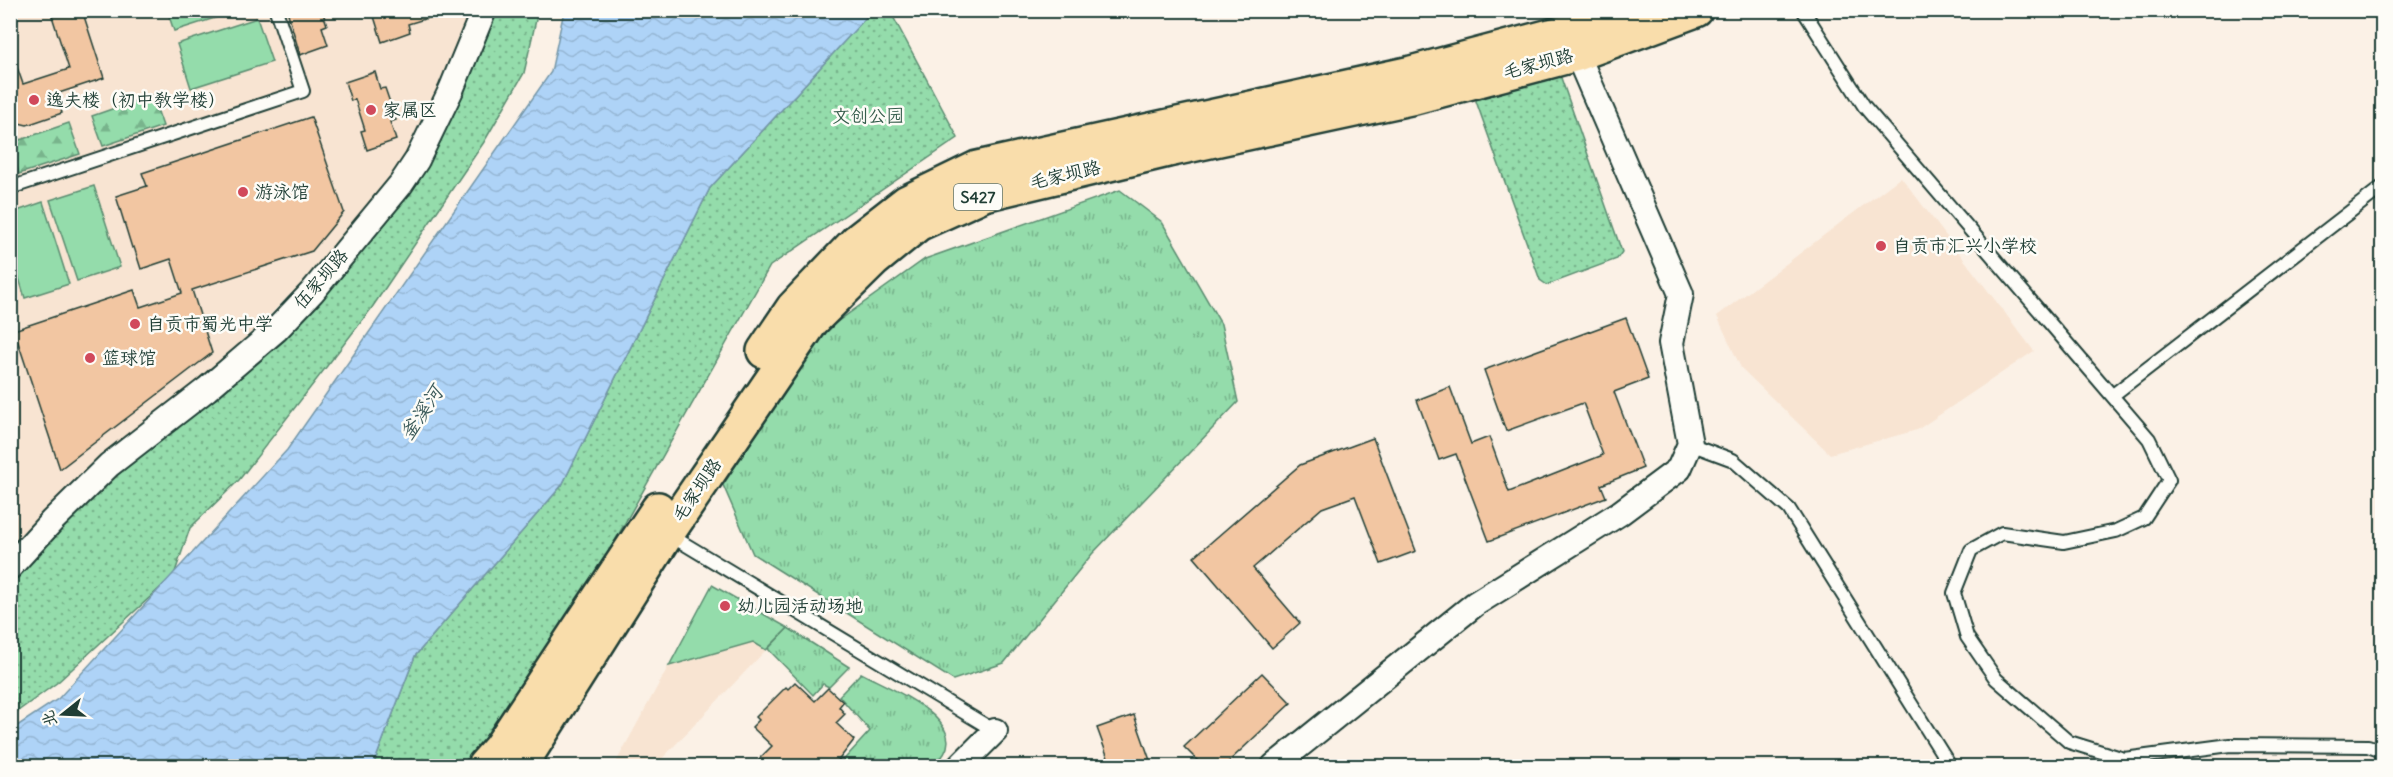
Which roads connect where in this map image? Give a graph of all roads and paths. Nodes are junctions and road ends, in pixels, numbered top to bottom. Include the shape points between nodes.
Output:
1 (276, 10) edge
2 (484, 10) edge
3 (1627, 10) edge
4 (1696, 10) edge
5 (1803, 10) edge
6 (1577, 54) junction
7 (2382, 187) edge
8 (10, 188) edge
9 (2113, 395) junction
10 (1690, 444) junction
11 (667, 534) junction
12 (10, 567) edge
13 (994, 731) joint
14 (2382, 751) edge
15 (484, 766) edge
16 (520, 766) edge
17 (960, 766) edge
18 (1274, 766) edge
19 (1950, 766) edge

1 - 8 lane via 303,91
2 - 12 street, 伍家坝路 via 417,160 312,292 276,330 207,389 109,465
3 - 15 main road, 毛家坝路 / S427 via 1569,31 1411,73 977,168 907,202 857,241 793,308
4 - 6 main road, 毛家坝路 / S427
5 - 9 lane via 1864,106
6 - 10 street via 1681,294 1671,344
6 - 11 main road, 毛家坝路 / S427 via 1415,97 984,194 918,224 874,260 812,321
7 - 9 lane
9 - 14 lane via 2149,439 2169,480 2144,519 2116,531 2064,542 2002,533 1971,550 1954,593 1967,637 1996,679 2069,742 2124,759 2230,745 2368,746
10 - 18 street via 1679,469 1620,513 1475,604
10 - 19 lane via 1733,460 1789,509
11 - 13 lane
11 - 16 main road, 毛家坝路 / S427
13 - 17 street

